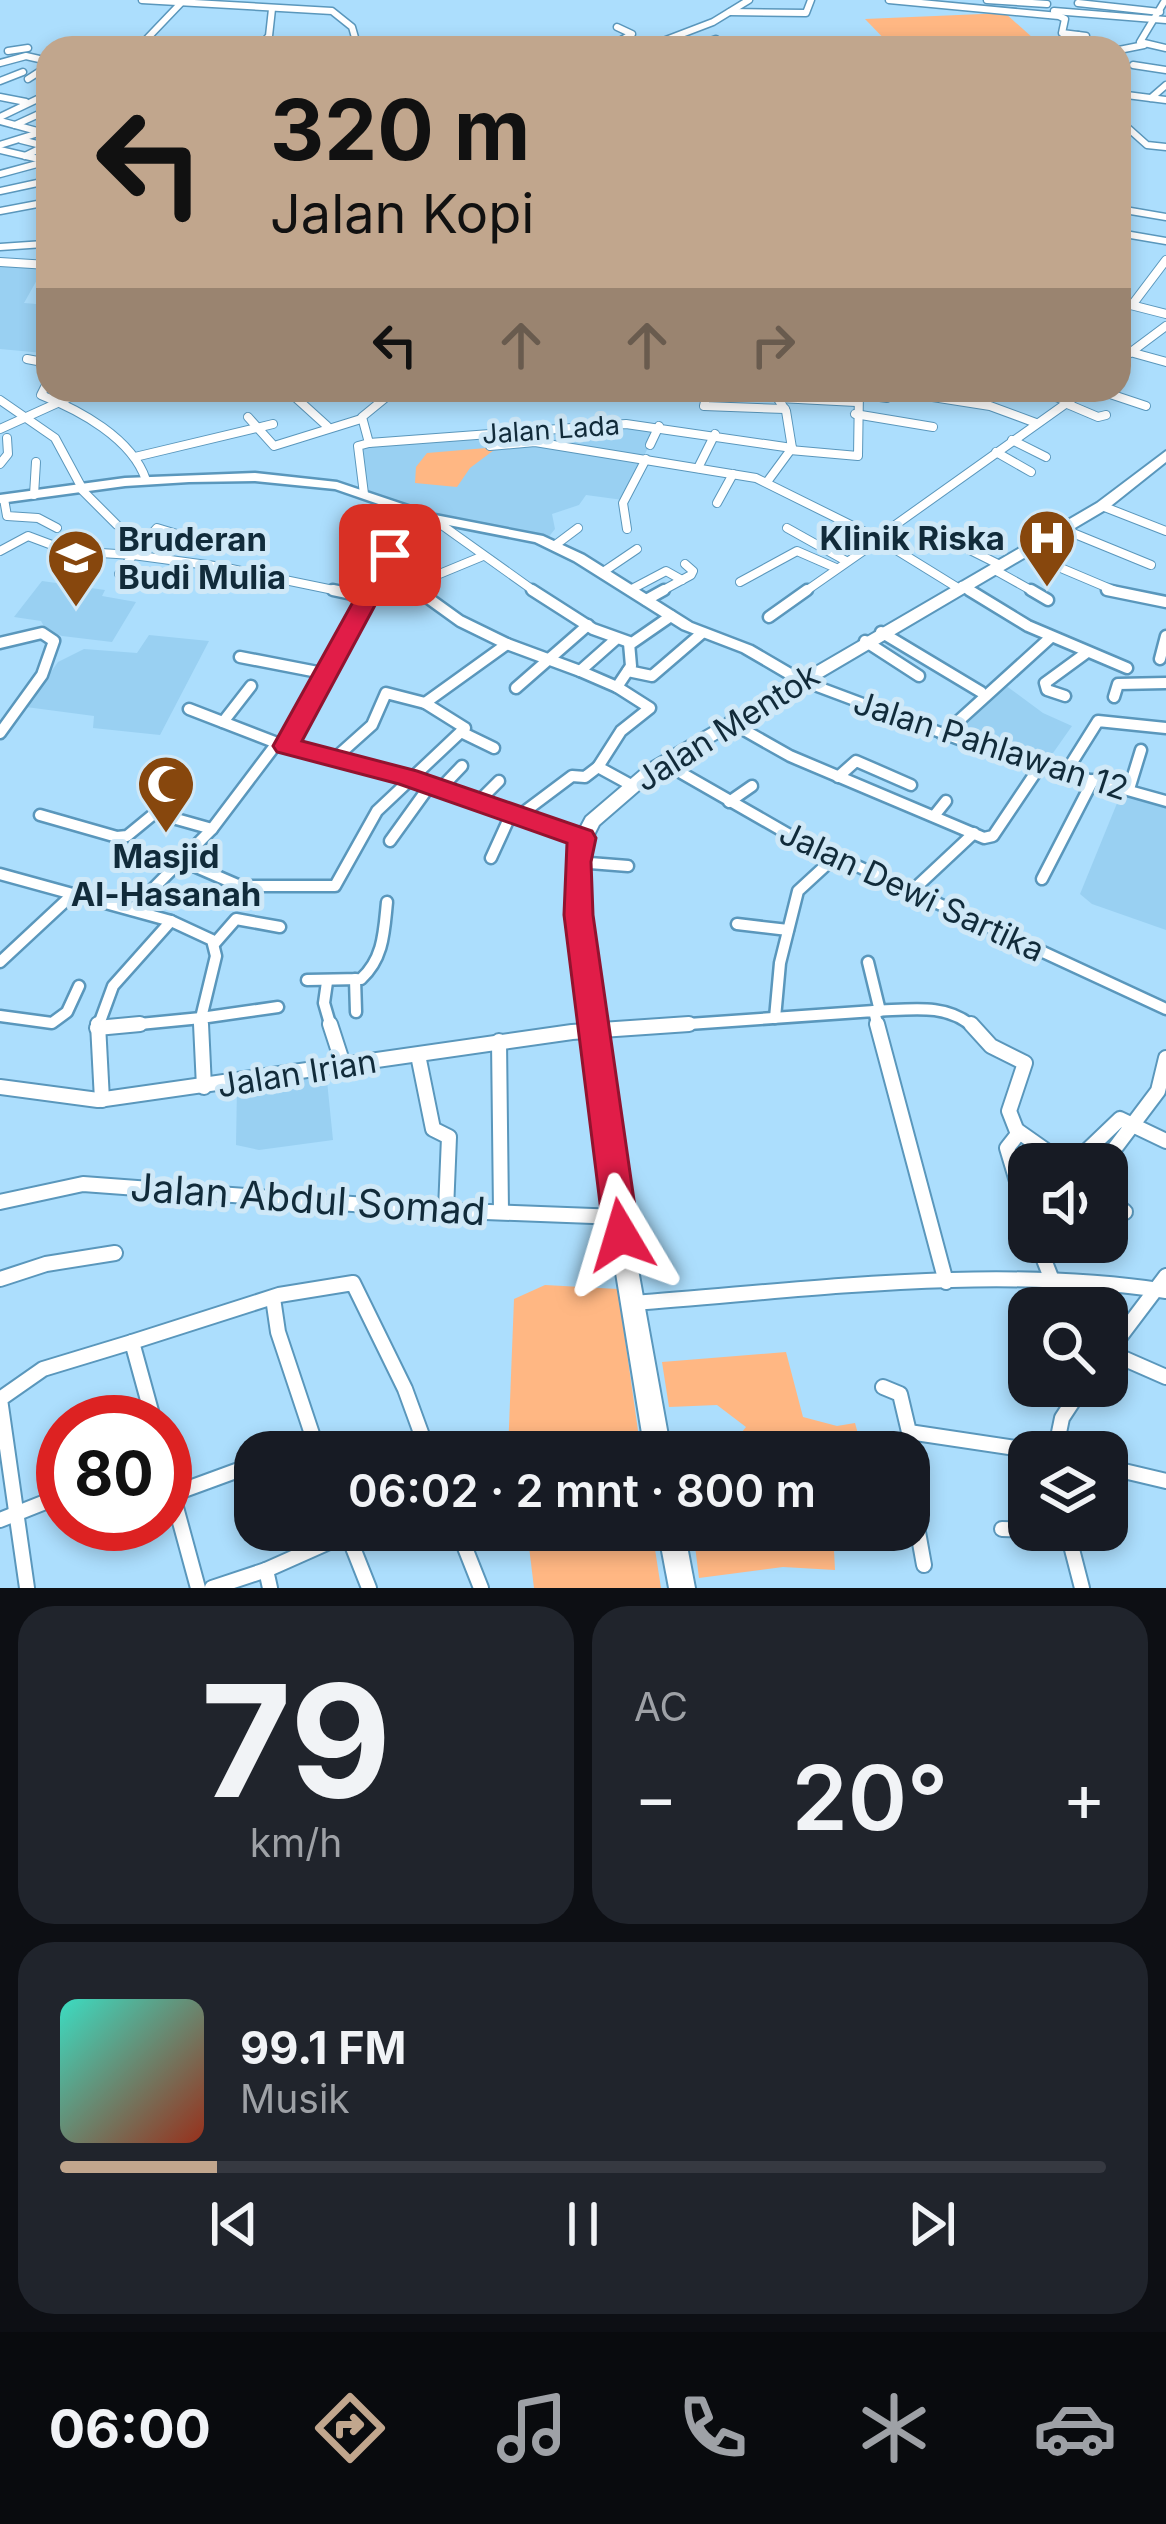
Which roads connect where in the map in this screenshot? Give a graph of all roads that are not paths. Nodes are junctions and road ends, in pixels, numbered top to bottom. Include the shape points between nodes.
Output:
1 (142, 0) edge
2 (748, 0) edge
3 (811, 0) edge
4 (890, 0) edge
5 (987, 0) edge
6 (1148, 0) edge
7 (930, 2) edge
8 (1165, 2) edge
9 (181, 3) edge
10 (952, 3) edge
11 (1078, 3) edge
12 (272, 8) junction
13 (1051, 8) edge
14 (730, 12) junction
15 (1161, 17) edge
16 (617, 27) dead end
17 (149, 36) edge
18 (269, 36) edge
19 (355, 36) edge
20 (628, 36) edge
21 (678, 36) edge
22 (1082, 36) edge
23 (1144, 45) junction
24 (1131, 48) edge
25 (1166, 48) edge
26 (26, 49) junction
27 (8, 51) dead end
28 (36, 55) edge
29 (0, 63) edge
30 (1133, 65) dead end
31 (36, 70) edge
32 (1166, 70) edge
33 (0, 81) edge
34 (1166, 85) edge
35 (1131, 96) edge
36 (0, 97) edge
37 (1150, 98) junction
38 (36, 100) edge
39 (1166, 100) edge
40 (29, 103) junction
41 (36, 115) edge
42 (0, 120) edge
43 (16, 125) junction
44 (36, 130) edge
45 (1131, 130) edge
46 (36, 134) edge
47 (18, 139) junction
48 (36, 144) edge
49 (1166, 147) edge
50 (0, 148) edge
51 (36, 151) edge
52 (25, 156) junction
53 (36, 158) edge
54 (36, 164) edge
55 (28, 167) junction
56 (0, 174) edge
57 (36, 176) edge
58 (36, 188) edge
59 (0, 191) edge
60 (36, 204) edge
61 (1131, 210) edge
62 (0, 211) edge
63 (1166, 217) edge
64 (1131, 235) edge
65 (1166, 242) edge
66 (36, 245) edge
67 (0, 247) edge
68 (1166, 260) edge
69 (0, 262) edge
70 (36, 263) edge
71 (1132, 305) joint
72 (1166, 314) edge
73 (1166, 326) edge
74 (1131, 350) edge
75 (1131, 357) edge
76 (27, 359) dead end
77 (36, 361) edge
78 (1166, 362) edge
79 (0, 400) edge
80 (1131, 401) edge
81 (59, 402) edge
82 (62, 402) edge
83 (300, 402) edge
84 (380, 402) edge
85 (705, 402) edge
86 (781, 402) edge
87 (857, 402) edge
88 (976, 402) edge
89 (1060, 402) edge
90 (1067, 402) edge
91 (1064, 404) junction
92 (704, 406) junction
93 (1146, 406) dead end
94 (785, 409) junction
95 (855, 414) junction
96 (1106, 415) dead end
97 (248, 417) dead end
98 (25, 418) junction
99 (361, 418) junction
100 (1084, 418) dead end
101 (1036, 423) junction
102 (274, 424) dead end
103 (659, 426) junction
104 (327, 427) junction
105 (933, 427) dead end
106 (256, 430) junction
107 (694, 431) junction
108 (4, 434) edge
109 (715, 434) junction
110 (1012, 440) junction
111 (369, 443) junction
112 (650, 445) dead end
113 (490, 446) dead end
114 (791, 449) junction
115 (996, 452) junction
116 (1166, 455) edge
117 (135, 457) junction
118 (1046, 457) dead end
119 (646, 459) junction
120 (36, 462) dead end
121 (0, 464) edge
122 (698, 468) junction
123 (1030, 472) dead end
124 (733, 474) junction
125 (146, 480) junction
126 (767, 482) junction
127 (81, 488) junction
128 (364, 494) junction
129 (34, 495) junction
130 (2, 499) edge
131 (717, 503) dead end
132 (1102, 506) junction
133 (432, 518) junction
134 (117, 525) dead end
135 (57, 528) dead end
136 (578, 528) dead end
137 (787, 528) dead end
138 (627, 530) dead end
139 (1063, 530) junction
140 (1166, 532) edge
141 (878, 539) junction
142 (950, 540) dead end
143 (200, 541) dead end
144 (554, 545) junction
145 (637, 549) dead end
146 (0, 551) edge
147 (1023, 552) junction
148 (133, 555) junction
149 (483, 556) junction
150 (685, 564) dead end
151 (841, 564) junction
152 (1151, 565) dead end
153 (997, 567) junction
154 (603, 572) junction
155 (119, 574) dead end
156 (438, 574) junction
157 (682, 580) junction
158 (740, 582) dead end
159 (960, 587) junction
160 (630, 590) junction
161 (366, 597) junction
162 (646, 600) junction
163 (1048, 600) dead end
164 (1166, 602) edge
165 (670, 616) junction
166 (769, 617) dead end
167 (588, 625) junction
168 (702, 633) junction
169 (1166, 636) edge
170 (873, 637) junction
171 (1051, 637) junction
172 (615, 640) junction
173 (0, 643) edge
174 (629, 643) junction
175 (506, 644) junction
176 (1086, 653) junction
177 (240, 657) dead end
178 (548, 659) junction
179 (1160, 659) dead end
180 (1127, 668) dead end
181 (580, 671) junction
182 (628, 671) junction
183 (328, 674) junction
184 (920, 676) dead end
185 (800, 680) junction
186 (1166, 683) edge
187 (251, 686) dead end
188 (617, 686) junction
189 (516, 688) dead end
190 (981, 692) dead end
191 (1065, 696) dead end
192 (1114, 697) dead end
193 (425, 703) junction
194 (189, 710) dead end
195 (223, 722) junction
196 (730, 722) junction
197 (1166, 728) edge
198 (461, 732) junction
199 (0, 733) edge
200 (943, 735) junction
201 (282, 744) junction
202 (494, 748) dead end
203 (1141, 751) dead end
204 (334, 759) junction
205 (664, 763) junction
206 (462, 766) dead end
207 (598, 766) junction
208 (1040, 766) junction
209 (1066, 772) junction
210 (408, 777) junction
211 (838, 777) junction
212 (1093, 780) junction
213 (499, 781) dead end
214 (631, 785) junction
215 (911, 785) dead end
216 (436, 786) junction
217 (752, 786) dead end
218 (1129, 789) junction
219 (479, 801) junction
220 (946, 801) dead end
221 (1166, 801) edge
222 (729, 802) junction
223 (516, 814) junction
224 (40, 815) dead end
225 (934, 815) junction
226 (212, 829) junction
227 (974, 833) junction
228 (582, 838) junction
229 (390, 841) dead end
230 (836, 856) junction
231 (491, 858) dead end
232 (180, 860) junction
233 (577, 862) junction
234 (628, 866) dead end
235 (0, 874) edge
236 (1042, 879) dead end
237 (912, 891) junction
238 (72, 895) junction
239 (387, 902) dead end
240 (132, 910) junction
241 (170, 921) junction
242 (737, 924) dead end
243 (280, 927) dead end
244 (788, 930) junction
245 (215, 943) junction
246 (0, 962) edge
247 (868, 962) dead end
248 (307, 980) dead end
249 (356, 980) junction
250 (327, 982) junction
251 (79, 986) dead end
252 (278, 1007) dead end
253 (1166, 1009) edge
254 (877, 1011) junction
255 (356, 1012) dead end
256 (0, 1016) edge
257 (201, 1018) junction
258 (775, 1018) junction
259 (97, 1028) junction
260 (594, 1031) junction
261 (499, 1041) junction
262 (418, 1054) junction
263 (1166, 1058) edge
264 (343, 1064) junction
265 (204, 1087) junction
266 (0, 1088) edge
267 (102, 1100) junction
268 (1136, 1124) junction
269 (1018, 1131) junction
270 (1166, 1141) edge
271 (1011, 1143) edge
272 (1037, 1143) edge
273 (1092, 1143) edge
274 (1120, 1143) edge
275 (0, 1202) edge
276 (446, 1210) junction
277 (501, 1212) junction
278 (619, 1217) junction
279 (115, 1253) dead end
280 (1045, 1263) edge
281 (0, 1279) edge
282 (1052, 1280) junction
283 (946, 1282) junction
284 (1163, 1285) edge
285 (273, 1298) junction
286 (634, 1303) junction
287 (1128, 1328) edge
288 (132, 1342) junction
289 (1128, 1361) edge
290 (1166, 1377) edge
291 (883, 1387) dead end
292 (147, 1395) edge
293 (310, 1431) edge
294 (419, 1431) edge
295 (655, 1431) edge
296 (909, 1431) edge
297 (930, 1435) edge
298 (1008, 1447) edge
299 (234, 1472) edge
300 (1128, 1472) edge
301 (1166, 1481) edge
302 (192, 1487) edge
303 (36, 1506) edge
304 (7, 1518) edge
305 (1002, 1529) dead end
306 (1008, 1529) edge
307 (188, 1551) edge
308 (314, 1551) edge
309 (354, 1551) edge
310 (466, 1551) edge
311 (675, 1551) edge
312 (922, 1551) edge
313 (1072, 1551) edge
314 (924, 1564) dead end
315 (268, 1579) edge
316 (27, 1588) edge
317 (198, 1588) edge
318 (212, 1588) edge
319 (369, 1588) edge
320 (481, 1588) edge
321 (682, 1588) edge
322 (1082, 1588) edge

1 - 9 street
2 - 14 street
3 - 14 street via 806,13
4 - 7 street
5 - 13 street
6 - 8 street
7 - 10 street
8 - 15 street
9 - 12 street
9 - 17 street
10 - 13 street
11 - 15 street
12 - 18 street
12 - 19 street via 337,13
13 - 15 street
13 - 22 street via 1065,21 1061,32
14 - 21 street
15 - 23 street via 1144,30
16 - 20 street
23 - 24 street
23 - 25 street
26 - 27 street
26 - 28 street
26 - 29 street
30 - 32 street
31 - 33 street
34 - 37 street
35 - 37 street
36 - 40 street
37 - 39 street
38 - 40 street
40 - 42 street
41 - 43 street
42 - 43 street
43 - 44 street
45 - 49 street
46 - 47 street
47 - 48 street
47 - 50 street
50 - 52 street
51 - 52 street
52 - 53 street
54 - 55 street
55 - 56 street
55 - 57 street
58 - 59 street
60 - 62 street
61 - 63 street
64 - 65 street
66 - 67 street
68 - 71 street
69 - 70 street
71 - 72 street
73 - 74 street
75 - 78 street
76 - 77 street
79 - 98 street
80 - 93 street
81 - 98 street
82 - 117 street
83 - 104 street
84 - 99 street
85 - 92 street
86 - 94 street
87 - 95 street
88 - 101 street
89 - 91 street
90 - 91 street
91 - 96 street
91 - 100 street
91 - 101 street
92 - 94 street
92 - 107 street
94 - 114 street
95 - 105 street
95 - 114 street, Jalan Lada via 858,456
97 - 106 street
98 - 108 street
98 - 127 street via 55,438
99 - 104 street
99 - 111 street
101 - 110 street
102 - 106 street
103 - 107 street, Jalan Lada
103 - 111 street, Jalan Lada
103 - 112 street
104 - 106 street via 274,446
106 - 117 street
107 - 109 street, Jalan Lada
108 - 121 street via 8,454
109 - 114 street, Jalan Lada
109 - 122 street
110 - 115 street
110 - 118 street
111 - 128 street via 358,446
113 - 119 street via 535,442
114 - 126 street
115 - 123 street
115 - 141 street
116 - 132 highway, Jalan Mentok
117 - 125 street
119 - 122 street
119 - 138 street via 623,503
120 - 129 street
122 - 124 street
124 - 126 street
124 - 131 street
125 - 127 main road, Jalan Pahlawan 12
125 - 128 main road, Jalan Pahlawan 12 via 255,477
126 - 141 street
127 - 129 main road, Jalan Pahlawan 12
127 - 134 street
128 - 133 main road, Jalan Pahlawan 12
129 - 130 main road, Jalan Pahlawan 12
130 - 135 street via 10,517
132 - 139 highway, Jalan Mentok
132 - 140 street
133 - 144 main road, Jalan Pahlawan 12
133 - 149 street
136 - 144 street
137 - 151 street
139 - 147 highway, Jalan Mentok
139 - 152 street
141 - 151 street
141 - 159 street
142 - 153 street
143 - 148 street via 157,528
144 - 154 main road, Jalan Pahlawan 12
145 - 154 street
146 - 148 street via 28,536 68,550
147 - 153 highway, Jalan Mentok
147 - 164 street via 1119,595
148 - 155 street
148 - 161 street
149 - 156 street
149 - 167 street
150 - 157 street via 693,572
151 - 158 street via 797,551
151 - 166 street
153 - 159 highway, Jalan Mentok
153 - 163 street
154 - 160 main road, Jalan Pahlawan 12
156 - 161 street via 390,555
156 - 175 street via 417,593
157 - 160 street via 666,571
157 - 162 street
159 - 170 highway, Jalan Mentok
159 - 171 street
160 - 162 main road, Jalan Pahlawan 12
161 - 183 street
162 - 165 main road, Jalan Pahlawan 12
165 - 168 main road, Jalan Pahlawan 12
165 - 174 street
167 - 172 street
167 - 178 street
168 - 182 street via 652,676
168 - 185 main road, Jalan Pahlawan 12
169 - 179 street
170 - 184 street
170 - 185 highway, Jalan Mentok
170 - 190 street
171 - 176 street
171 - 200 street
172 - 174 street
172 - 181 street
173 - 199 street via 41,633 54,641 42,674
174 - 182 street
175 - 178 street
175 - 193 street
176 - 180 street
176 - 191 street via 1045,683
177 - 183 street
178 - 181 street
178 - 189 street
181 - 188 street
182 - 188 street
183 - 201 street
185 - 196 highway, Jalan Mentok
185 - 200 main road, Jalan Pahlawan 12
186 - 192 street via 1125,681
187 - 195 street
188 - 207 street via 650,708 621,730
193 - 198 street via 464,725
193 - 204 street via 386,693 372,725
194 - 195 street
195 - 201 street
196 - 205 highway, Jalan Mentok
196 - 211 street
197 - 209 street via 1098,721
198 - 202 street
198 - 210 street
200 - 208 main road, Jalan Pahlawan 12
201 - 204 street
201 - 226 street
203 - 218 street
204 - 210 street
205 - 214 highway, Jalan Mentok
205 - 222 street, Jalan Dewi Sartika
206 - 216 street
207 - 214 street
207 - 223 street
208 - 209 main road, Jalan Pahlawan 12
208 - 227 street via 993,836
209 - 212 main road, Jalan Pahlawan 12
210 - 216 street
210 - 232 street via 377,811 334,887 253,891
211 - 215 street via 856,761
211 - 225 street
212 - 218 main road, Jalan Pahlawan 12
212 - 236 street
213 - 219 street
214 - 228 highway, Jalan Mentok
216 - 219 street
216 - 229 street
217 - 222 street
218 - 221 main road, Jalan Pahlawan 12
219 - 223 street
220 - 225 street
222 - 230 street, Jalan Dewi Sartika
223 - 228 street
223 - 231 street
224 - 226 street via 117,837 155,813
225 - 227 street
226 - 232 street
227 - 237 street
228 - 233 highway, Jalan Mentok
230 - 237 street, Jalan Dewi Sartika
230 - 244 street via 799,891
232 - 240 street
233 - 234 street
233 - 260 highway, Jalan Mentok
235 - 238 street
237 - 253 street, Jalan Dewi Sartika
238 - 240 street
238 - 246 street
239 - 249 street via 379,962
240 - 241 street
241 - 245 street
241 - 259 street via 110,993
242 - 244 street
243 - 245 street via 236,920
244 - 258 street
245 - 257 street
247 - 254 street
248 - 250 street
249 - 250 street
249 - 255 street
250 - 264 street via 324,1003
251 - 256 street via 52,1023
252 - 257 street
254 - 258 street, Jalan Irian
254 - 269 street, Jalan Irian via 954,1014 1023,1061 1009,1111
254 - 283 street
257 - 259 street
257 - 265 street
258 - 260 street, Jalan Irian
259 - 267 street
260 - 261 street, Jalan Irian
260 - 278 highway, Jalan Mentok
261 - 262 street, Jalan Irian
261 - 277 street
262 - 264 street, Jalan Irian
262 - 276 street via 433,1129 449,1137
263 - 268 street via 1158,1091
264 - 265 street, Jalan Irian
265 - 267 street, Jalan Irian
266 - 267 street, Jalan Irian
268 - 270 street
268 - 273 street via 1116,1121
268 - 274 street
269 - 271 street
269 - 272 street
275 - 276 street, Jalan Abdul Somad via 83,1184
276 - 277 street, Jalan Abdul Somad
277 - 278 street, Jalan Abdul Somad
278 - 286 highway, Jalan Mentok
279 - 281 street
280 - 282 street
282 - 283 street
282 - 284 street
283 - 286 street
284 - 287 street
285 - 288 street
285 - 293 street
285 - 294 street via 340,1281 356,1285
286 - 295 highway, Jalan Mentok
288 - 292 street
288 - 304 street via 36,1374 0,1399
289 - 290 street
291 - 296 street via 898,1390
297 - 298 street
299 - 302 street
300 - 301 street
303 - 304 street
304 - 316 street
305 - 306 street
307 - 317 street
308 - 315 street
309 - 319 street
310 - 320 street
311 - 321 highway
312 - 314 street
313 - 322 street
315 - 318 street

